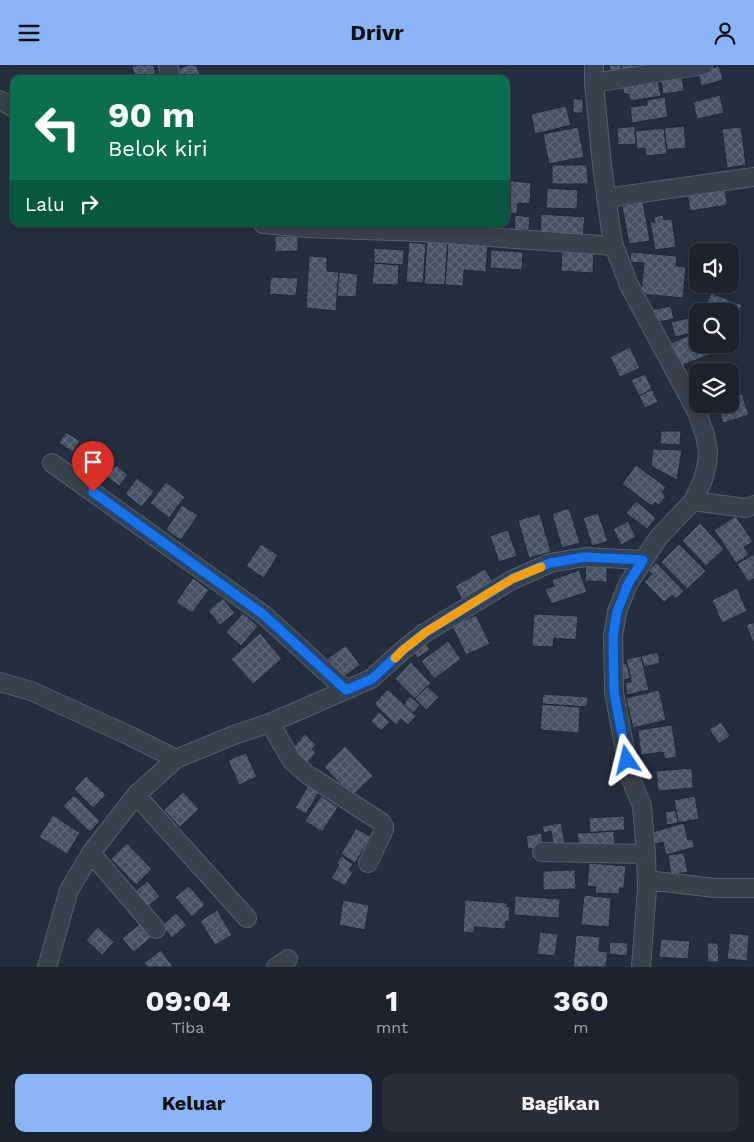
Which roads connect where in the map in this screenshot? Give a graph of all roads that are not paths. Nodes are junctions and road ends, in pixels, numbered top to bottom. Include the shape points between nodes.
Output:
1 (594, 65) edge
2 (703, 65) edge
3 (594, 83) junction
4 (754, 177) edge
5 (606, 198) junction
6 (297, 227) edge
7 (614, 245) junction
8 (52, 463) dead end
9 (694, 501) junction
10 (751, 511) edge
11 (643, 560) junction
12 (0, 682) edge
13 (346, 690) junction
14 (270, 723) junction
15 (176, 759) junction
16 (136, 795) junction
17 (542, 852) dead end
18 (91, 853) junction
19 (646, 854) junction
20 (368, 863) dead end
21 (646, 879) junction
22 (754, 888) edge
23 (247, 918) dead end
24 (156, 929) dead end
25 (47, 967) edge
26 (641, 967) edge

1 - 3 street
2 - 3 street
3 - 5 street
4 - 5 street
5 - 7 street
6 - 7 street
7 - 9 street via 629,285 705,435 707,464
8 - 13 street via 264,615
9 - 10 street
9 - 11 street via 658,538
11 - 13 street via 585,557 550,563 512,579 418,638 372,679
11 - 19 street via 628,584 617,612 613,636 614,692 630,777 642,806
12 - 15 street via 31,691
13 - 14 street
14 - 15 street
14 - 20 street via 292,761 308,775 381,822 384,830
15 - 16 street
16 - 18 street
16 - 23 street
17 - 19 street
18 - 24 street
18 - 25 street via 69,890
19 - 21 street
21 - 22 street via 715,888
21 - 26 street

